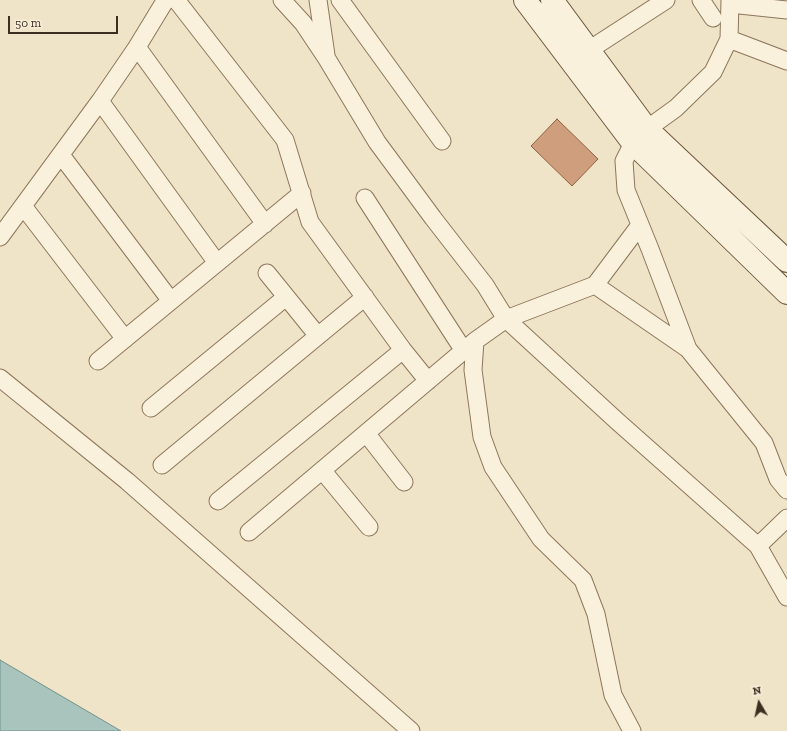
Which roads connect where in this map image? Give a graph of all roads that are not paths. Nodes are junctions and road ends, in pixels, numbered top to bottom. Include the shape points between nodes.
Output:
1 (168, 0) edge
2 (175, 0) edge
3 (282, 0) edge
4 (318, 0) edge
5 (340, 0) edge
6 (525, 0) edge
7 (552, 0) edge
8 (666, 0) edge
9 (701, 0) edge
10 (730, 2) edge
11 (787, 10) edge
12 (713, 18) dead end
13 (729, 39) junction
14 (137, 47) junction
15 (589, 50) junction
16 (327, 59) junction
17 (786, 63) edge
18 (100, 101) junction
19 (640, 136) junction
20 (442, 141) dead end
21 (61, 155) junction
22 (302, 193) junction
23 (365, 198) dead end
24 (23, 206) junction
25 (265, 224) junction
26 (640, 225) junction
27 (0, 237) edge
28 (787, 261) edge
29 (217, 263) junction
30 (267, 273) dead end
31 (595, 285) junction
32 (787, 293) edge
33 (286, 297) junction
34 (365, 297) junction
35 (170, 301) junction
36 (506, 319) junction
37 (318, 336) junction
38 (125, 339) junction
39 (469, 346) junction
40 (688, 349) junction
41 (403, 350) junction
42 (98, 361) dead end
43 (0, 378) edge
44 (428, 380) junction
45 (151, 408) dead end
46 (366, 433) junction
47 (162, 465) dead end
48 (322, 470) junction
49 (404, 482) dead end
50 (787, 490) edge
51 (218, 501) dead end
52 (787, 518) edge
53 (369, 528) dead end
54 (249, 532) dead end
55 (758, 546) junction
56 (787, 597) edge
57 (411, 731) edge
58 (632, 731) edge

1 - 14 street
2 - 22 street via 285,140
3 - 16 street via 303,23
4 - 16 street
5 - 20 street
6 - 19 main road
7 - 15 main road
8 - 15 street
9 - 12 street
10 - 11 street
10 - 13 street
13 - 17 street
13 - 19 street via 713,72 676,108
14 - 18 street
14 - 25 street
15 - 19 main road
16 - 36 street via 377,142 485,285
18 - 21 street
18 - 29 street
19 - 26 street via 624,161 626,190
19 - 28 main road
19 - 32 main road
21 - 24 street
21 - 35 street
22 - 25 street
22 - 34 street via 310,222
23 - 39 street
24 - 27 street
24 - 38 street
25 - 29 street
26 - 31 street
26 - 40 street
29 - 35 street
30 - 33 street
31 - 36 street
31 - 40 street
33 - 37 street
33 - 45 street
34 - 37 street
34 - 41 street
35 - 38 street
36 - 39 street
36 - 55 street
37 - 47 street
38 - 42 street
39 - 44 street
39 - 58 street via 482,437 493,467 541,539 583,580 596,614 613,695
40 - 50 street via 764,443 778,479
41 - 44 street
41 - 51 street
43 - 57 street via 127,481
44 - 46 street
46 - 48 street
46 - 49 street
48 - 53 street
48 - 54 street
52 - 55 street
55 - 56 street

